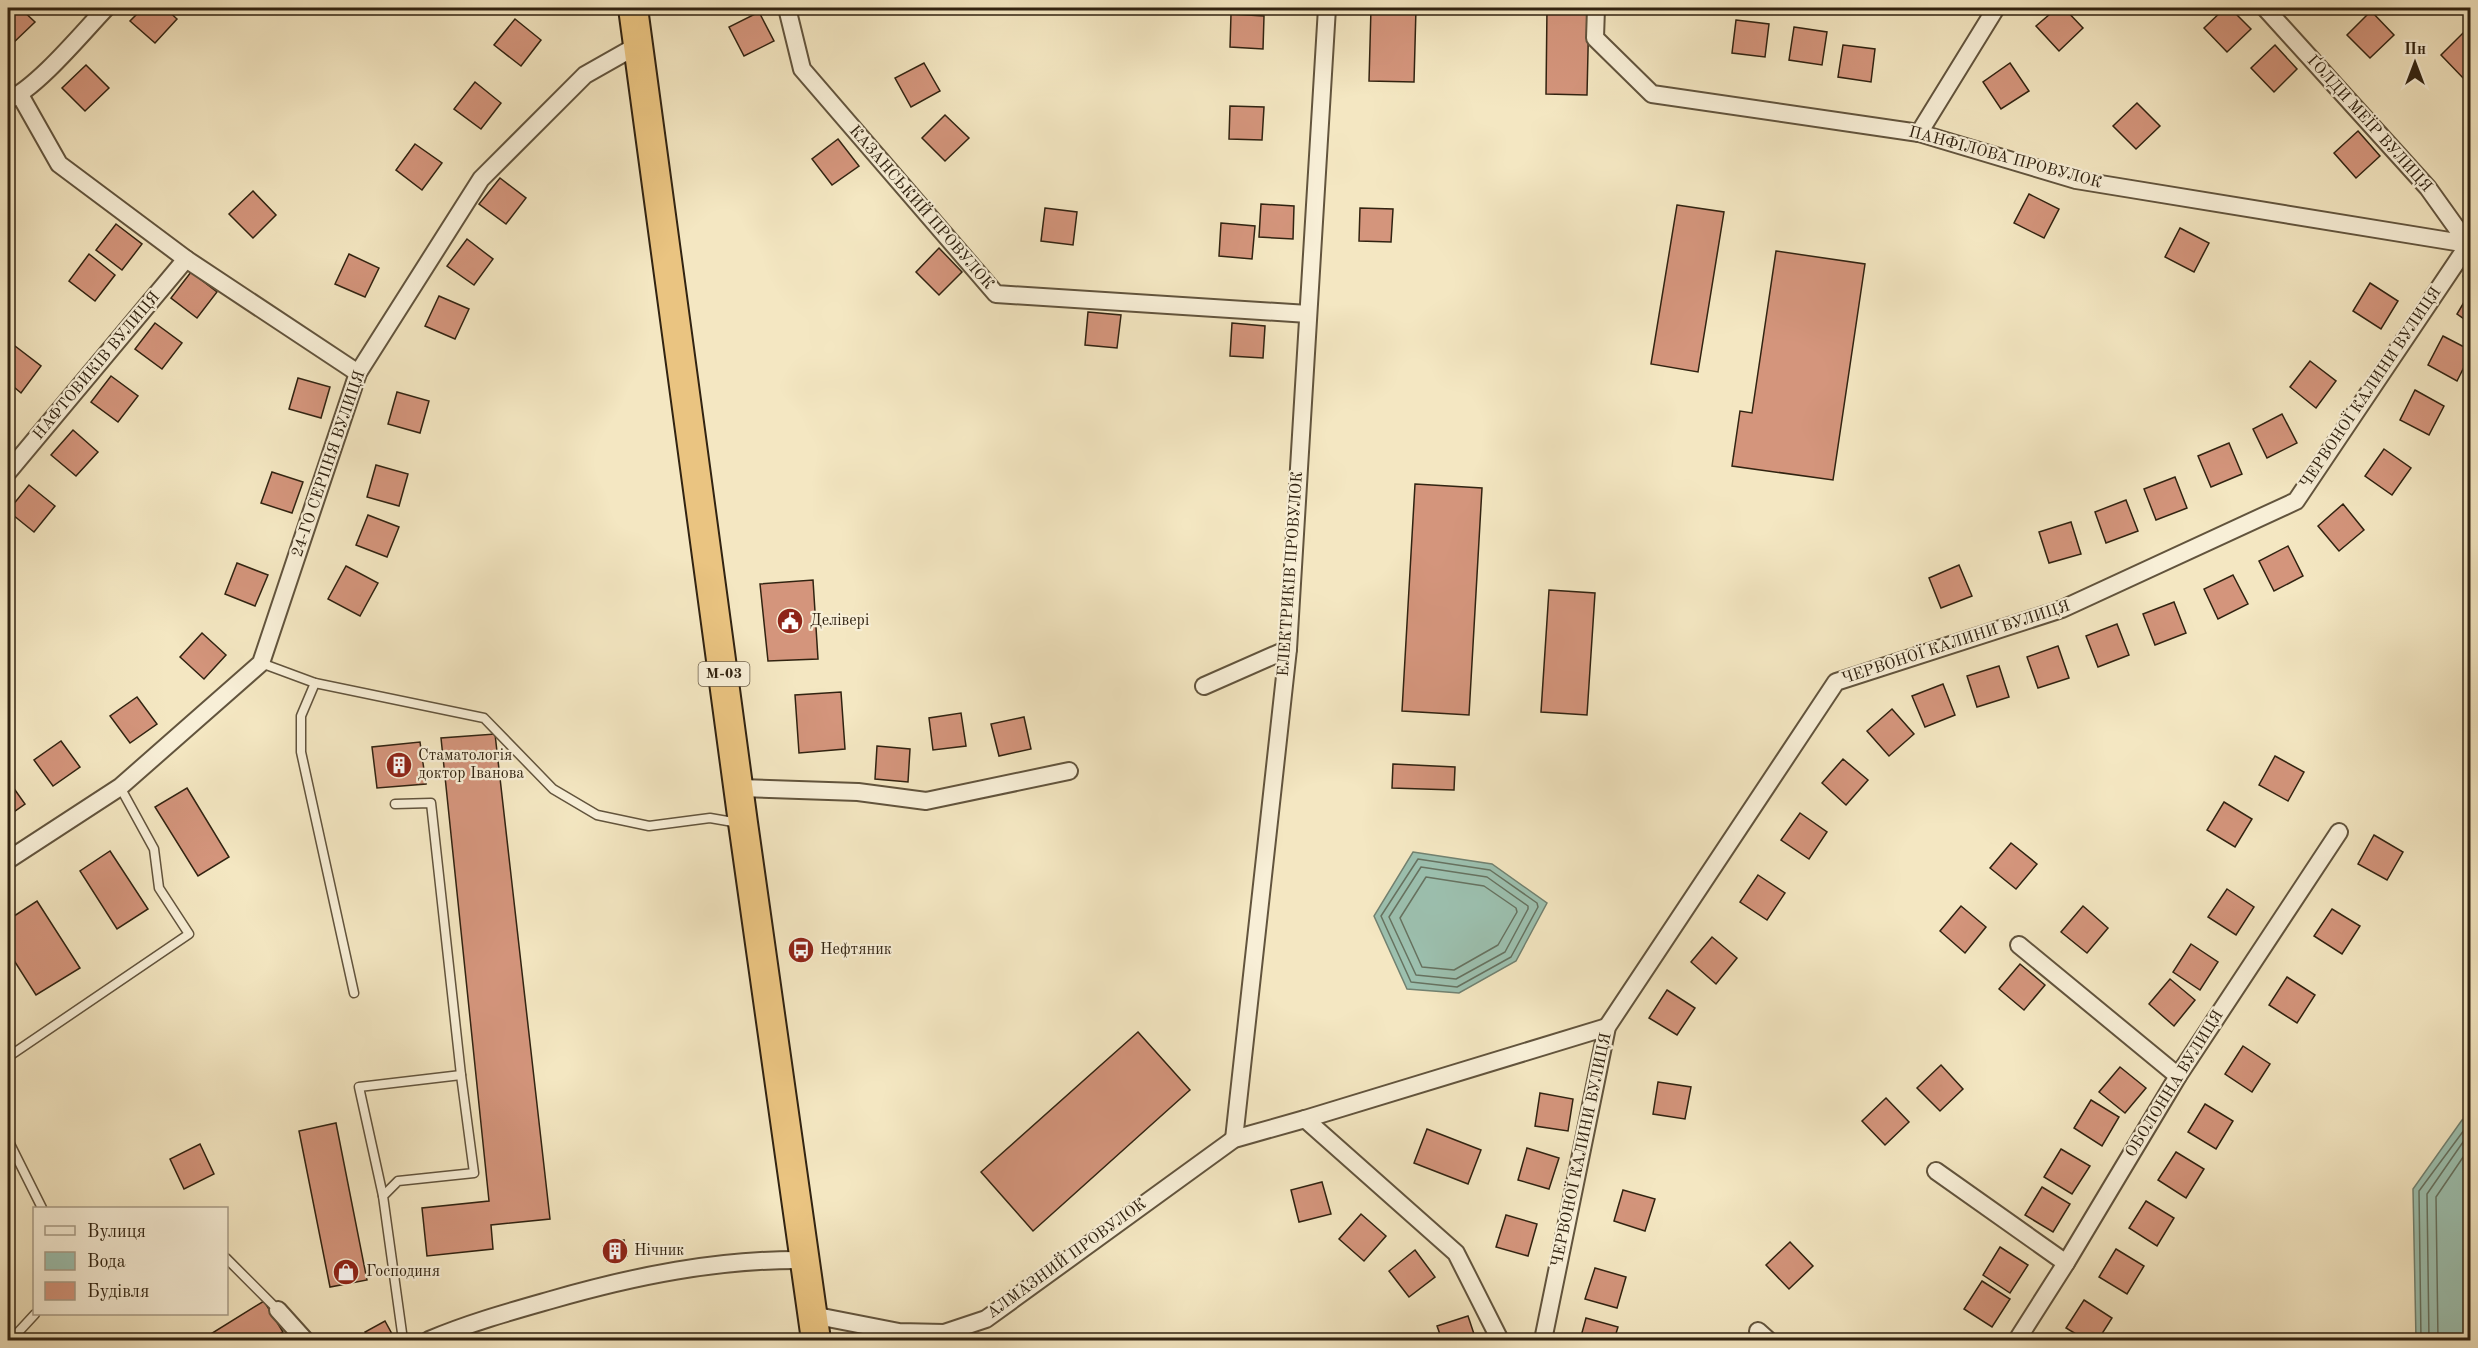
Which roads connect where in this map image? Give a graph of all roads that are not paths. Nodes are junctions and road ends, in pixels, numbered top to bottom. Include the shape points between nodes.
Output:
1 (106, 8) edge
2 (634, 8) edge
3 (787, 8) edge
4 (1327, 8) edge
5 (1596, 8) edge
6 (1996, 8) edge
7 (2265, 8) edge
8 (638, 45) junction
9 (14, 98) edge
10 (1919, 133) junction
11 (2469, 243) edge
12 (186, 259) junction
13 (1308, 314) junction
14 (358, 373) junction
15 (8, 472) edge
16 (1288, 649) junction
17 (261, 663) junction
18 (315, 683) junction
19 (1204, 686) dead end
20 (1069, 771) dead end
21 (120, 787) junction
22 (740, 788) junction
23 (395, 804) dead end
24 (743, 823) junction
25 (2339, 832) dead end
26 (8, 860) edge
27 (2019, 945) dead end
28 (354, 993) dead end
29 (1607, 1027) junction
30 (8, 1057) edge
31 (461, 1075) junction
32 (2178, 1076) junction
33 (1305, 1119) junction
34 (1234, 1139) junction
35 (8, 1140) edge
36 (1936, 1171) dead end
37 (383, 1196) junction
38 (41, 1207) edge
39 (228, 1260) edge
40 (804, 1260) junction
41 (2066, 1263) junction
42 (278, 1310) joint
43 (34, 1315) edge
44 (814, 1328) edge
45 (11, 1341) edge
46 (305, 1341) edge
47 (403, 1341) edge
48 (429, 1341) edge
49 (1500, 1341) edge
50 (1543, 1341) edge
51 (2017, 1341) edge

1 - 9 street
2 - 8 highway, М-03
3 - 13 street, КАЗАНСЬКИЙ ПРОВУЛОК via 802,69 996,294
4 - 13 street, ЕЛЕКТРИКІВ ПРОВУЛОК
5 - 10 street, ПАНФІЛОВА ПРОВУЛОК via 1594,38 1652,94
6 - 10 street
7 - 11 street, ҐОЛДИ МЕЇР ВУЛИЦЯ via 2428,188
8 - 14 street, 24-ГО СЕРПНЯ ВУЛИЦЯ via 585,75 481,179
8 - 22 highway, М-03
9 - 12 street via 59,165
10 - 11 street, ПАНФІЛОВА ПРОВУЛОК via 2076,180
11 - 29 street, ЧЕРВОНОЇ КАЛИНИ ВУЛИЦЯ via 2296,501 2062,609 1836,682
12 - 14 street
12 - 15 street, НАФТОВИКІВ ВУЛИЦЯ
13 - 16 street, ЕЛЕКТРИКІВ ПРОВУЛОК
14 - 17 street, 24-ГО СЕРПНЯ ВУЛИЦЯ
16 - 19 street
16 - 34 street, ЕЛЕКТРИКІВ ПРОВУЛОК
17 - 18 lane
17 - 21 street
18 - 24 lane via 484,718 553,789 597,815 649,826 710,818
18 - 28 lane via 301,716 301,752
20 - 22 street via 927,801 858,792
21 - 26 street
21 - 30 lane via 154,849 159,888 189,934
22 - 24 highway, М-03
23 - 31 lane via 431,803
24 - 40 highway, М-03
25 - 32 street, ОБОЛОННА ВУЛИЦЯ
27 - 32 street
29 - 33 street, АЛМАЗНИЙ ПРОВУЛОК
29 - 50 street, ЧЕРВОНОЇ КАЛИНИ ВУЛИЦЯ
31 - 37 lane via 474,1173 398,1181
31 - 37 lane via 359,1087
32 - 41 street, ОБОЛОННА ВУЛИЦЯ
33 - 34 street, АЛМАЗНИЙ ПРОВУЛОК
33 - 49 street via 1456,1253
34 - 44 street, АЛМАЗНИЙ ПРОВУЛОК via 986,1319 944,1333
35 - 38 lane
36 - 41 street
37 - 47 lane
39 - 42 lane
40 - 44 highway, М-03
40 - 48 street via 668,1271 473,1322
41 - 51 street, ОБОЛОННА ВУЛИЦЯ
42 - 46 street
43 - 45 lane

